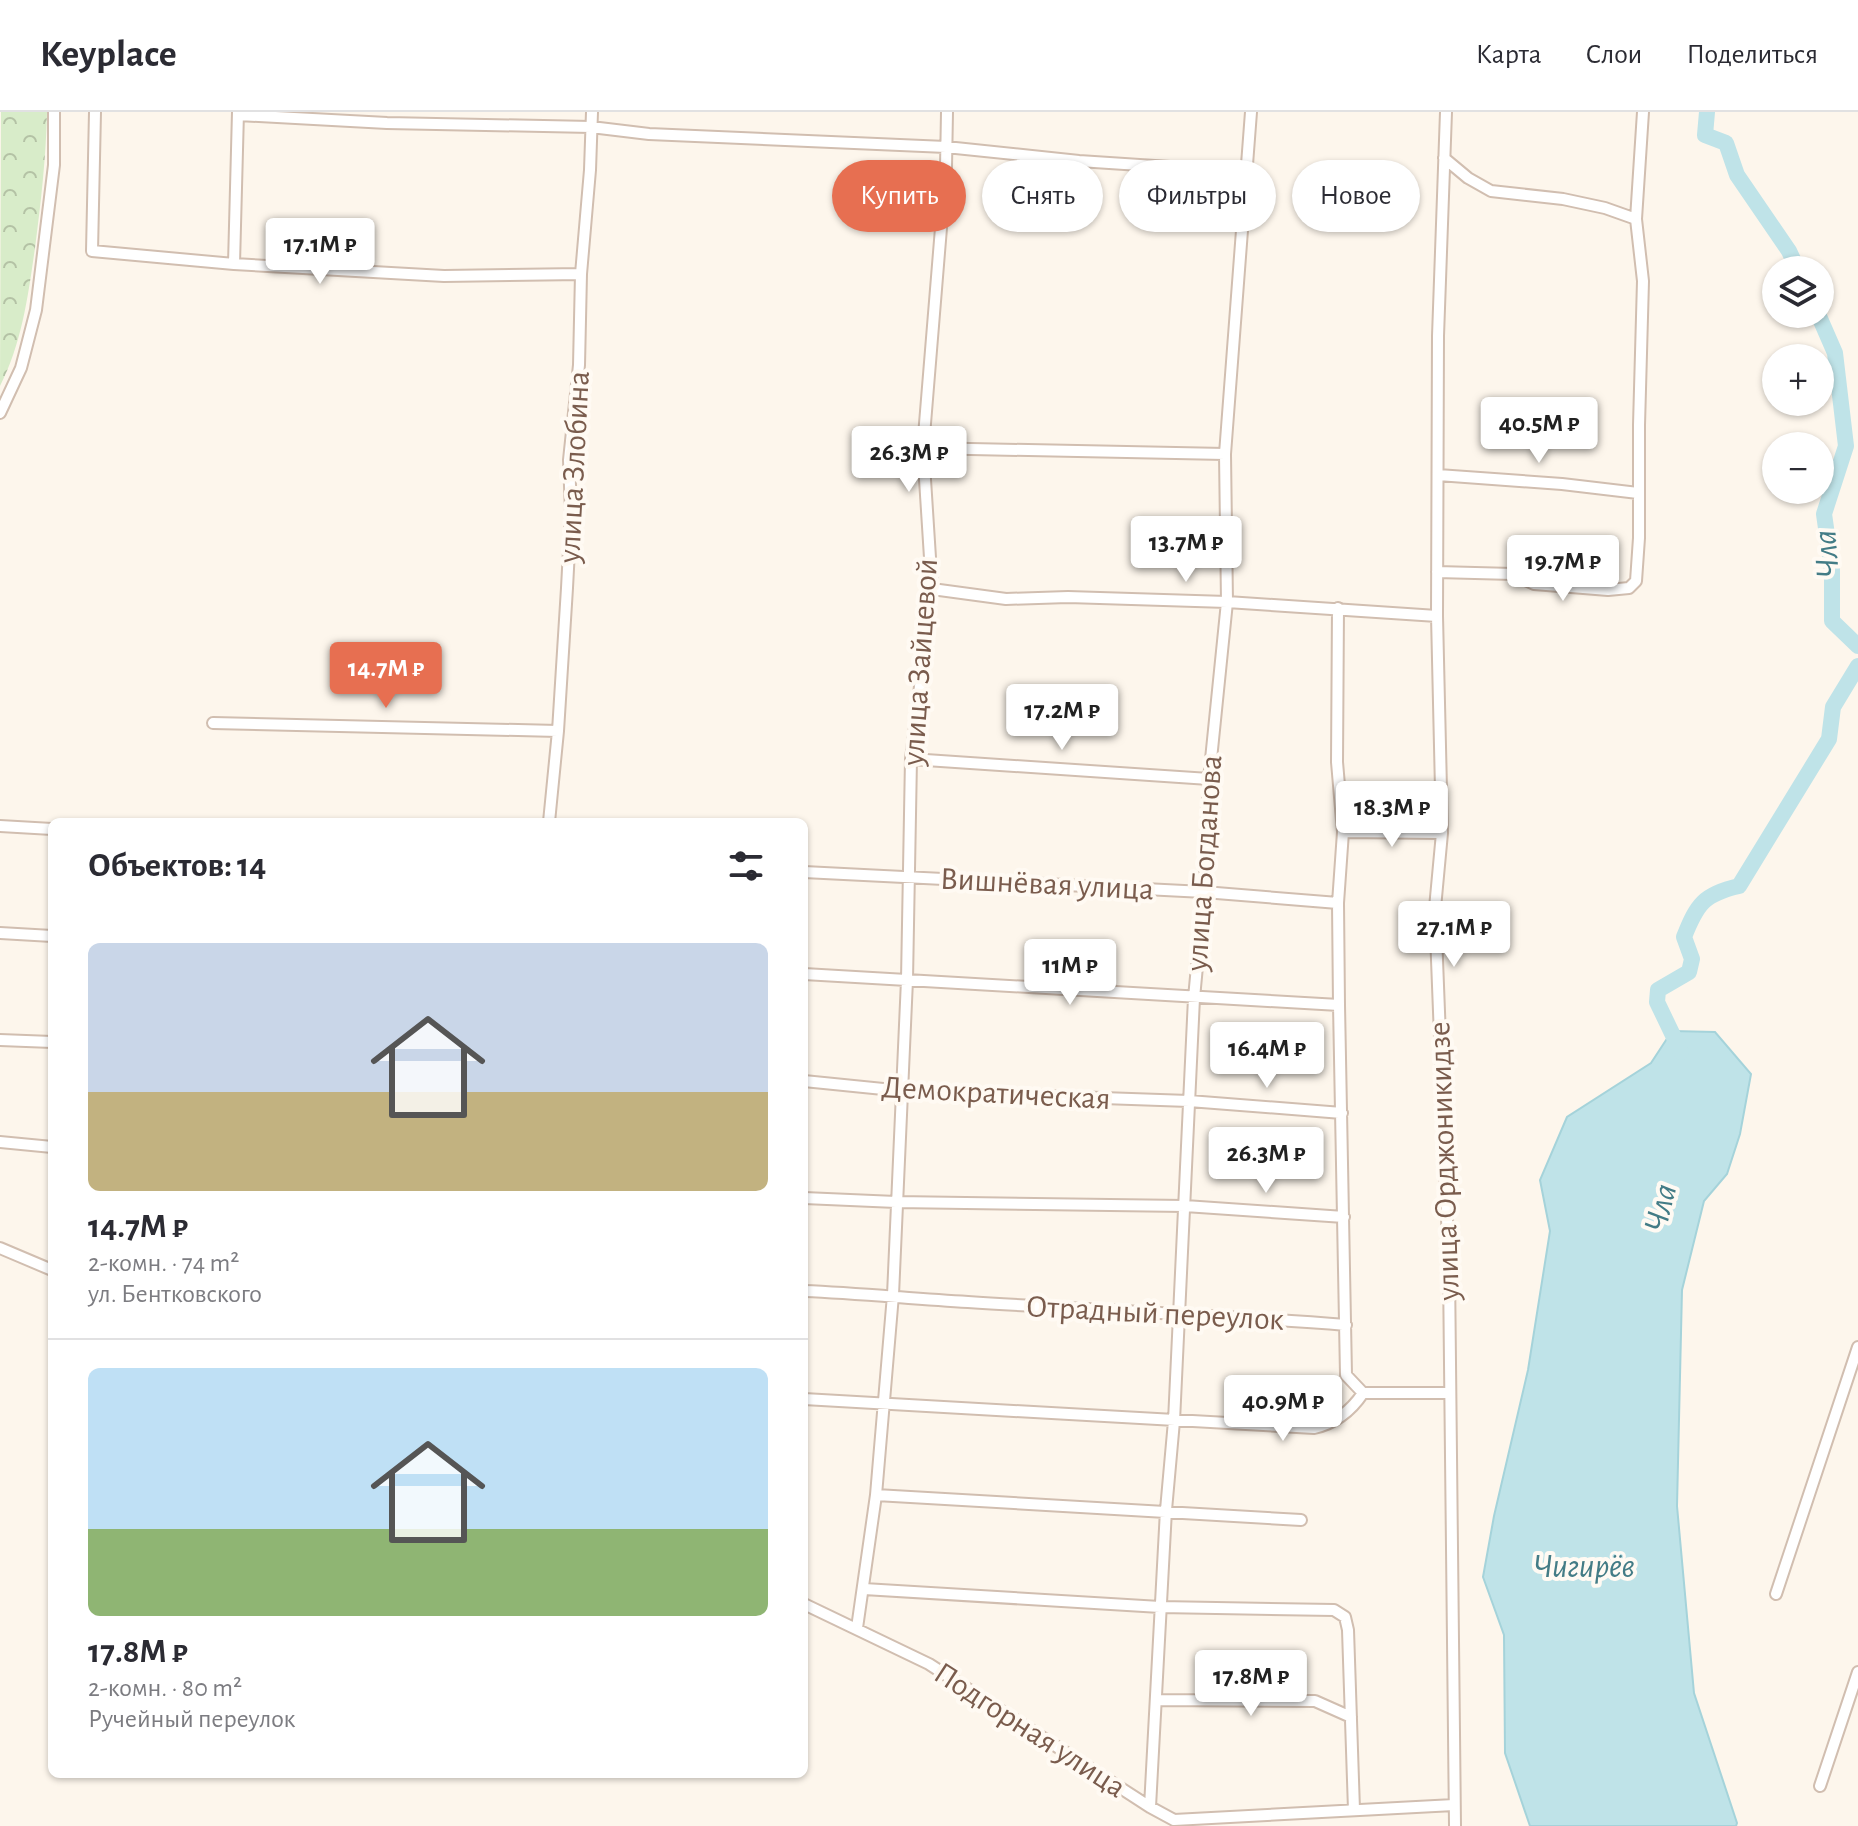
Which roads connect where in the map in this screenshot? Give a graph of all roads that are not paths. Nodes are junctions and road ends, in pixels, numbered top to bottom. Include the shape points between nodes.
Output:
1 (54, 112) edge
2 (95, 112) edge
3 (592, 112) edge
4 (947, 112) edge
5 (1251, 112) edge
6 (1446, 112) edge
7 (1643, 112) edge
8 (238, 113) edge
9 (591, 127) junction
10 (946, 147) junction
11 (1444, 158) junction
12 (1247, 160) edge
13 (1119, 164) edge
14 (1636, 219) junction
15 (1242, 232) edge
16 (234, 264) junction
17 (581, 274) junction
18 (0, 413) edge
19 (923, 448) junction
20 (1225, 454) junction
21 (1438, 475) junction
22 (1638, 493) junction
23 (1437, 572) junction
24 (932, 589) junction
25 (1227, 602) junction
26 (1338, 608) junction
27 (1437, 616) junction
28 (213, 723) dead end
29 (558, 731) junction
30 (911, 759) junction
31 (1209, 779) junction
32 (549, 818) edge
33 (0, 826) edge
34 (48, 829) edge
35 (1343, 832) junction
36 (1442, 833) junction
37 (808, 872) edge
38 (910, 876) junction
39 (1204, 892) junction
40 (1338, 903) junction
41 (0, 933) edge
42 (48, 936) edge
43 (808, 974) edge
44 (907, 980) junction
45 (1194, 998) junction
46 (1339, 1005) junction
47 (0, 1040) edge
48 (48, 1042) edge
49 (808, 1081) edge
50 (903, 1091) junction
51 (1189, 1101) junction
52 (1342, 1113) junction
53 (0, 1142) edge
54 (48, 1147) edge
55 (808, 1198) edge
56 (896, 1202) junction
57 (1185, 1206) junction
58 (1344, 1217) junction
59 (0, 1248) edge
60 (48, 1268) edge
61 (808, 1291) edge
62 (893, 1295) junction
63 (1180, 1312) junction
64 (1346, 1325) junction
65 (1858, 1347) edge
66 (1363, 1393) junction
67 (1450, 1393) junction
68 (808, 1399) edge
69 (883, 1405) junction
70 (1174, 1421) junction
71 (876, 1495) junction
72 (1166, 1510) junction
73 (1301, 1520) dead end
74 (864, 1589) junction
75 (1776, 1594) dead end
76 (808, 1606) edge
77 (1160, 1607) junction
78 (857, 1628) junction
79 (1858, 1672) edge
80 (1156, 1700) junction
81 (1351, 1717) junction
82 (1820, 1786) dead end
83 (1454, 1805) junction
84 (1150, 1807) junction
85 (1354, 1810) junction
86 (1455, 1826) edge

1 - 18 street via 54,165 36,310 21,368
2 - 16 street via 92,251
3 - 9 street, улица Злобина
4 - 10 street, улица Зайцевой
5 - 12 street, улица Богданова
6 - 11 street, улица Орджоникидзе
7 - 14 street
8 - 9 street via 387,123
8 - 16 street
9 - 10 street
9 - 17 street, улица Злобина
10 - 13 street
10 - 19 street, улица Зайцевой
11 - 14 street via 1491,191 1563,199
11 - 21 street, улица Орджоникидзе
14 - 22 street via 1643,281
15 - 20 street, улица Богданова
16 - 17 street via 444,276
17 - 29 street, улица Злобина
19 - 20 street
19 - 24 street, улица Зайцевой
20 - 25 street, улица Богданова
21 - 22 street
21 - 23 street, улица Орджоникидзе
22 - 23 street via 1636,581 1629,588 1534,584 1513,574
23 - 27 street, улица Орджоникидзе
24 - 25 street via 1006,599
24 - 30 street, улица Зайцевой
25 - 26 street
25 - 31 street, улица Богданова
26 - 27 street
26 - 35 street via 1337,762
27 - 36 street, улица Орджоникидзе
28 - 29 street
29 - 32 street, улица Злобина
30 - 31 street
30 - 38 street, улица Зайцевой
31 - 39 street, улица Богданова
33 - 34 street
35 - 36 street
35 - 40 street
36 - 67 street, улица Орджоникидзе via 1435,908
37 - 38 street, Вишнёвая улица
38 - 39 street, Вишнёвая улица
38 - 44 street, улица Зайцевой
39 - 40 street, Вишнёвая улица
39 - 45 street, улица Богданова
40 - 46 street
41 - 42 street
43 - 44 street
44 - 45 street
44 - 50 street, улица Зайцевой
45 - 46 street
45 - 51 street, улица Богданова
46 - 52 street
47 - 48 street
49 - 50 street, Демократическая
50 - 51 street, Демократическая
50 - 56 street, улица Зайцевой
51 - 52 street, Демократическая
51 - 57 street, улица Богданова
52 - 58 street
53 - 54 street
55 - 56 street
56 - 57 street
56 - 62 street, улица Зайцевой
57 - 58 street
57 - 63 street, улица Богданова
58 - 64 street
59 - 60 street
61 - 62 street, Отрадный переулок
62 - 63 street, Отрадный переулок
62 - 69 street, улица Зайцевой
63 - 64 street, Отрадный переулок
63 - 70 street, улица Богданова
64 - 66 street via 1346,1375
65 - 75 street
66 - 67 street
66 - 70 street via 1344,1415 1314,1428
67 - 83 street, улица Орджоникидзе
68 - 69 street
69 - 70 street
69 - 71 street, улица Зайцевой
70 - 72 street, улица Богданова
71 - 72 street
71 - 74 street, улица Зайцевой
72 - 73 street
72 - 77 street, улица Богданова
74 - 77 street
74 - 78 street, улица Зайцевой
76 - 78 street, Подгорная улица
77 - 80 street, улица Богданова
77 - 81 street via 1334,1610 1345,1617 1348,1630
78 - 84 street, Подгорная улица via 929,1664
79 - 82 street
80 - 81 street via 1315,1701
80 - 84 street, улица Богданова
81 - 85 street
83 - 85 street, Подгорная улица
83 - 86 street, улица Орджоникидзе
84 - 85 street, Подгорная улица via 1174,1820

